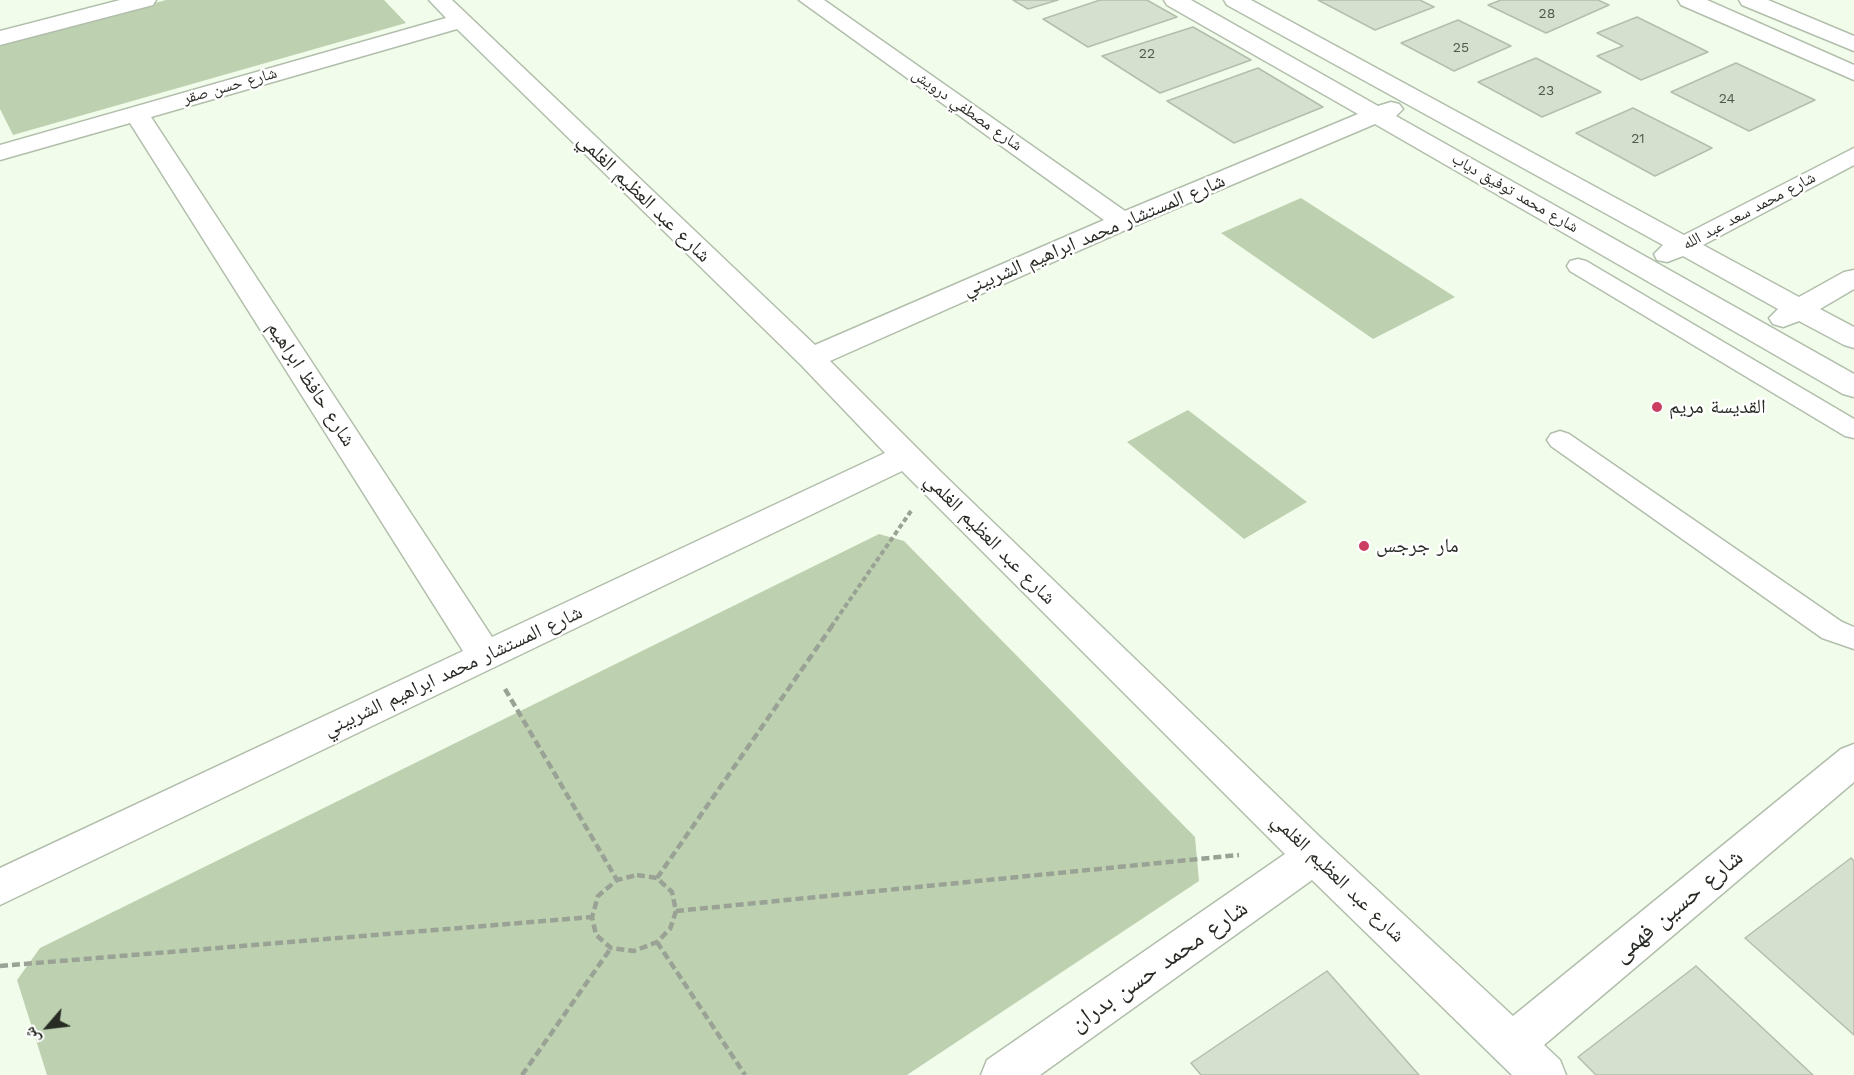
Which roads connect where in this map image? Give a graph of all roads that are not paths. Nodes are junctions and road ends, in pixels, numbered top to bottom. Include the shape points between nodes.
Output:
1 (67, 0) edge
2 (145, 0) edge
3 (810, 0) edge
4 (1175, 0) edge
5 (1235, 0) edge
6 (1689, 0) edge
7 (1750, 0) edge
8 (450, 10) edge
9 (0, 17) edge
10 (0, 38) edge
11 (1854, 44) edge
12 (1854, 73) edge
13 (1416, 99) junction
14 (136, 113) junction
15 (1378, 115) junction
16 (0, 153) edge
17 (1854, 155) edge
18 (1123, 221) junction
19 (1683, 245) junction
20 (1578, 266) dead end
21 (1643, 267) junction
22 (1854, 278) edge
23 (1799, 309) junction
24 (1758, 332) junction
25 (1854, 339) edge
26 (811, 358) junction
27 (1854, 387) edge
28 (1854, 430) edge
29 (1560, 440) dead end
30 (906, 456) junction
31 (1854, 638) edge
32 (485, 655) junction
33 (1851, 768) edge
34 (1310, 853) junction
35 (0, 887) edge
36 (1512, 1044) junction
37 (1003, 1075) edge
38 (1544, 1075) edge

1 - 9 street
2 - 10 street
3 - 18 street, شارع مصطفي درويش
4 - 15 street, شارع محمد توفيق دياب
5 - 13 street, شارع محمد توفيق دياب
6 - 12 street
7 - 11 street
8 - 14 street, شارع حسن صقر
8 - 26 street, شارع عبد العظيم الغلمي
13 - 15 street, شارع المستشار محمد ابراهيم الشربيني
13 - 19 street, شارع محمد توفيق دياب
14 - 16 street, شارع حسن صقر
14 - 32 street, شارع حافظ ابراهيم
15 - 18 street, شارع المستشار محمد ابراهيم الشربيني
15 - 21 street, شارع محمد توفيق دياب
17 - 19 street, شارع محمد سعد عبد الله
18 - 26 street, شارع المستشار محمد ابراهيم الشربيني
19 - 21 street, شارع محمد سعد عبد الله
19 - 23 street, شارع محمد توفيق دياب
20 - 28 lane
21 - 24 street, شارع محمد توفيق دياب
22 - 23 street
23 - 24 street
23 - 25 street, شارع محمد توفيق دياب
24 - 27 street, شارع محمد توفيق دياب
26 - 30 street, شارع عبد العظيم الغلمي
29 - 31 lane via 1832,630
30 - 32 street, شارع المستشار محمد ابراهيم الشربيني
30 - 34 street, شارع عبد العظيم الغلمي
32 - 35 street, شارع المستشار محمد ابراهيم الشربيني
33 - 36 street, شارع حسين فهمى
34 - 36 street, شارع عبد العظيم الغلمي
34 - 37 street, شارع محمد حسن بدران
36 - 38 street, شارع عبد العظيم الغلمي

